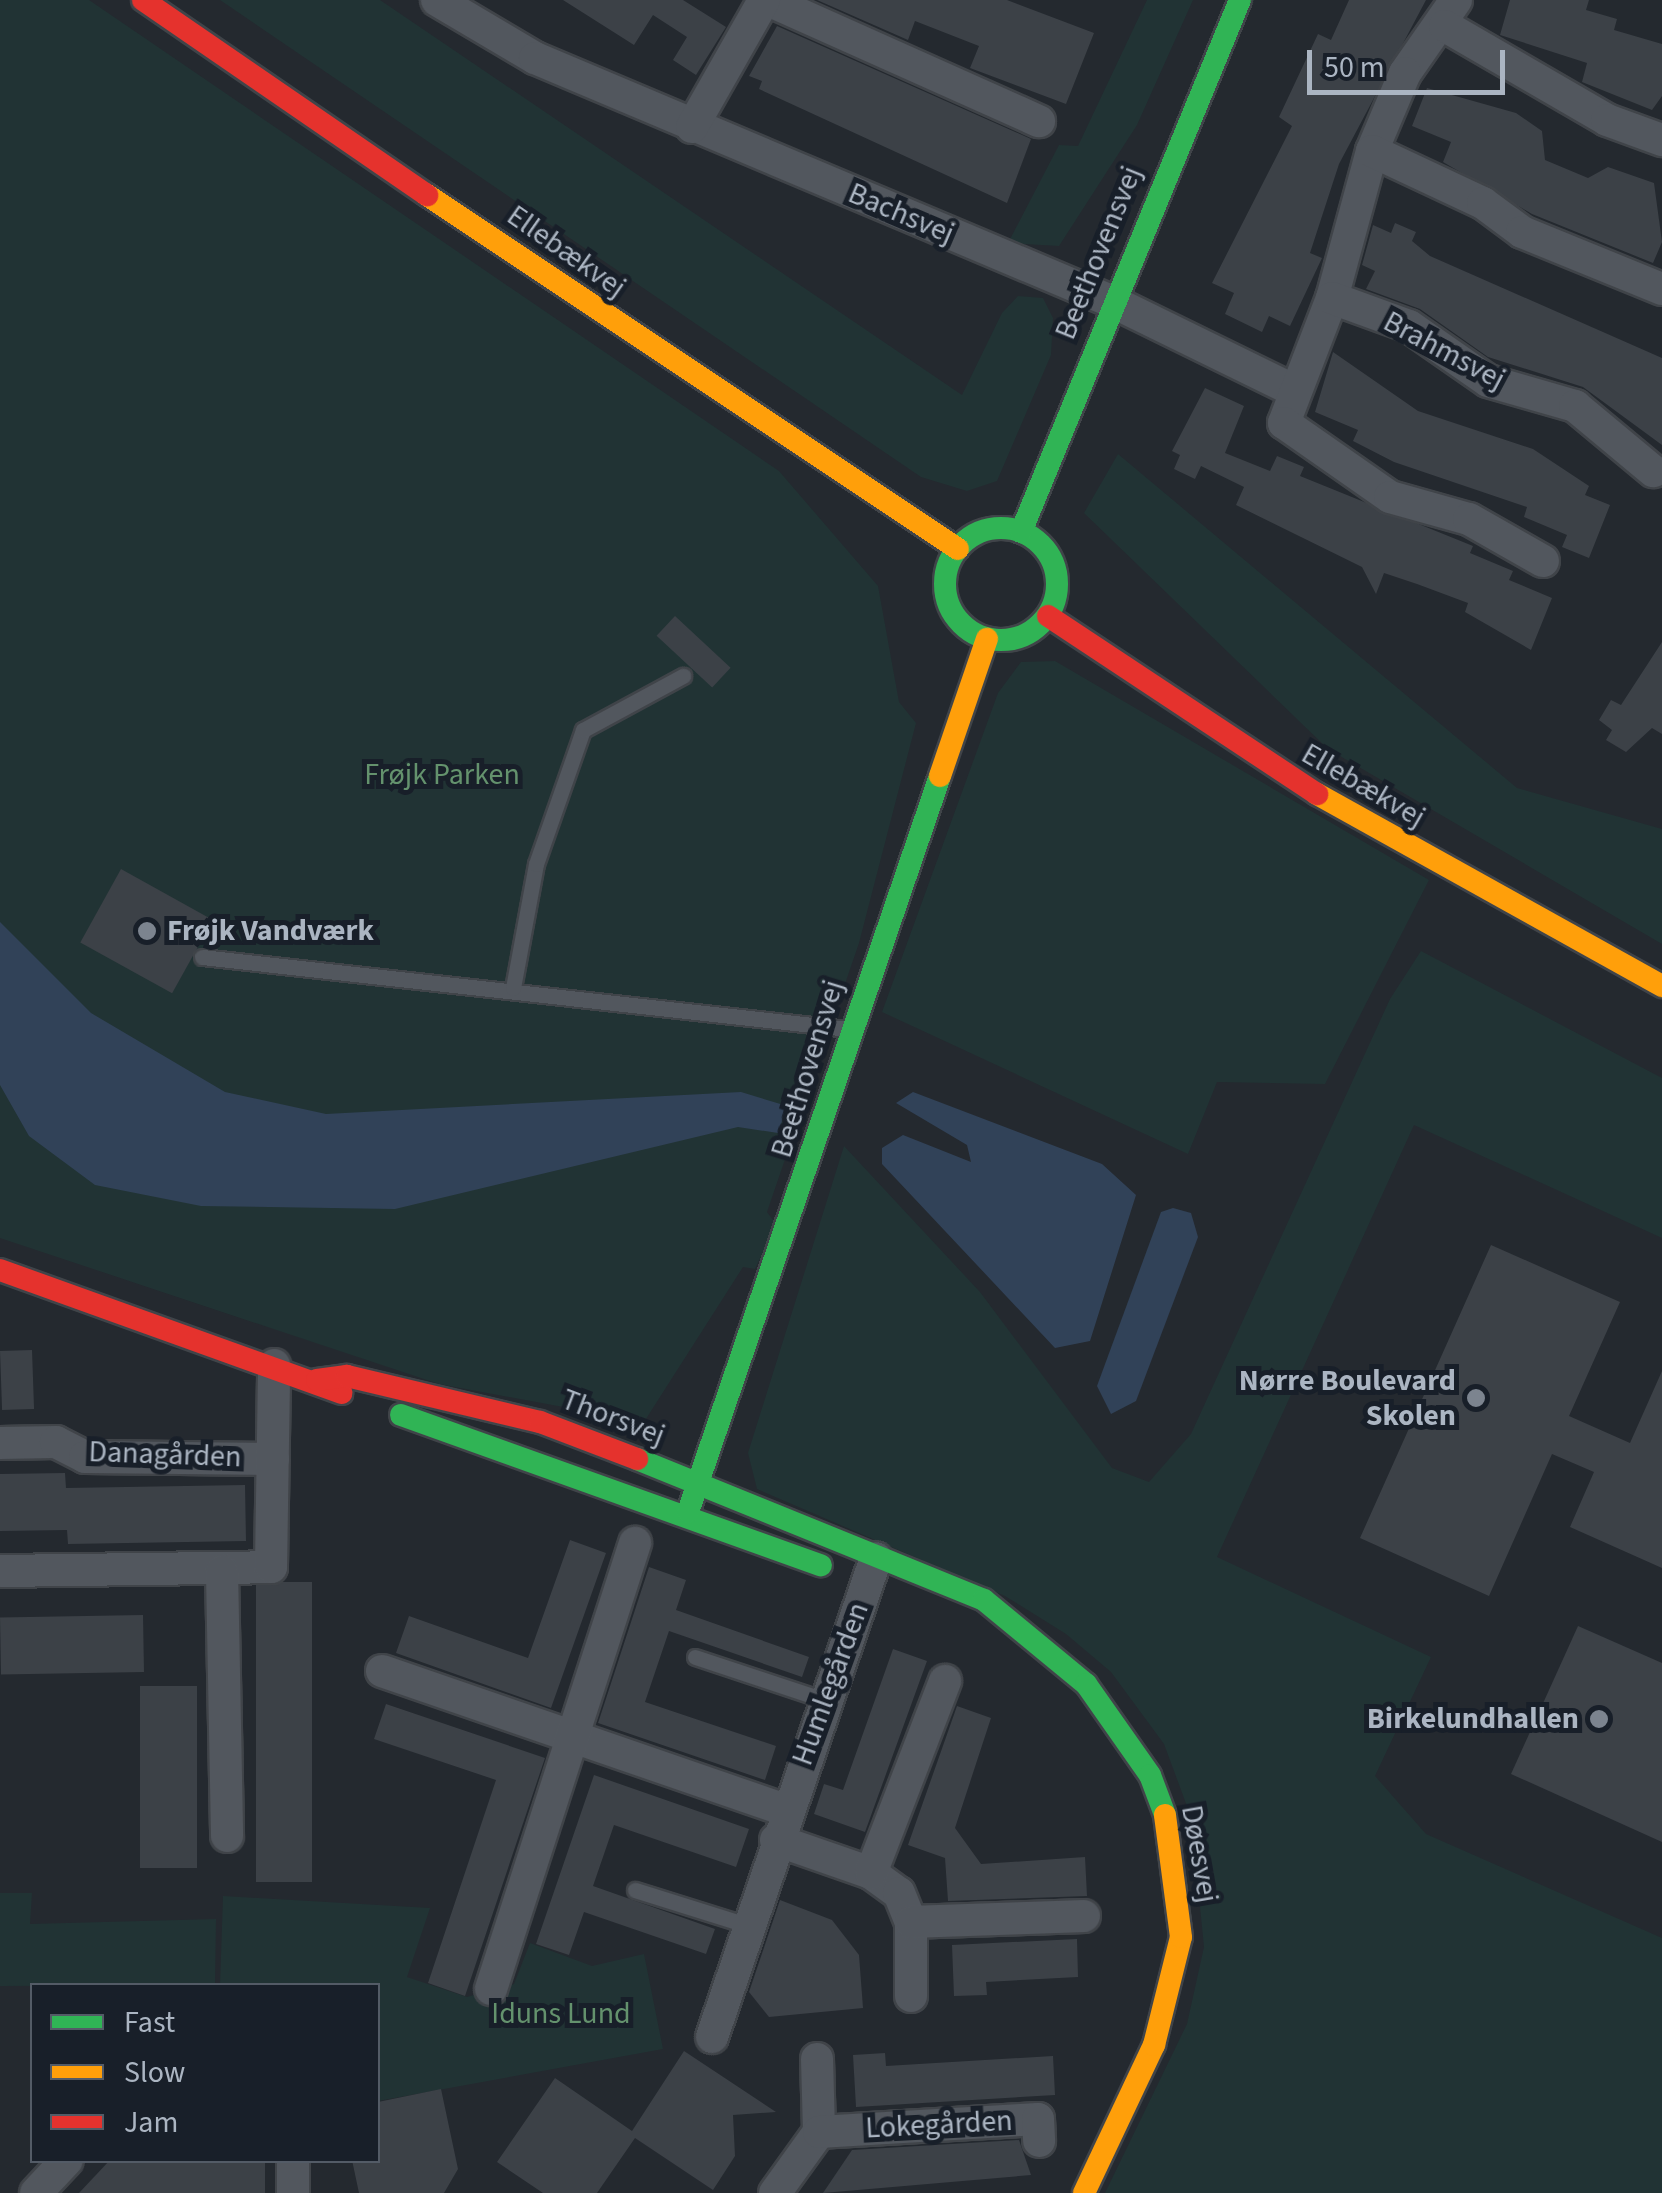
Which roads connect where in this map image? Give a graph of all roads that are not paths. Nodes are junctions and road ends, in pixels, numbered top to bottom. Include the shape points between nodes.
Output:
1 (143, 0) edge
2 (437, 0) edge
3 (766, 0) edge
4 (1240, 0) edge
5 (1451, 13) edge
6 (1039, 121) dead end
7 (692, 126) junction
8 (1662, 140) edge
9 (1372, 151) junction
10 (1662, 289) edge
11 (1332, 298) junction
12 (1111, 301) junction
13 (1295, 391) junction
14 (1653, 470) dead end
15 (1022, 532) junction
16 (958, 549) junction
17 (1543, 562) dead end
18 (1048, 616) junction
19 (987, 639) junction
20 (683, 676) dead end
21 (202, 957) dead end
22 (1662, 986) edge
23 (513, 988) junction
24 (852, 1030) junction
25 (0, 1270) edge
26 (274, 1365) junction
27 (317, 1380) junction
28 (0, 1443) edge
29 (273, 1459) junction
30 (698, 1482) junction
31 (686, 1517) junction
32 (635, 1544) dead end
33 (872, 1570) junction
34 (222, 1571) junction
35 (0, 1572) edge
36 (695, 1657) dead end
37 (382, 1670) dead end
38 (945, 1681) dead end
39 (825, 1700) junction
40 (575, 1737) junction
41 (781, 1825) junction
42 (227, 1836) dead end
43 (872, 1874) junction
44 (635, 1890) dead end
45 (1084, 1916) dead end
46 (911, 1922) junction
47 (748, 1924) junction
48 (491, 1989) dead end
49 (911, 1996) dead end
50 (712, 2037) dead end
51 (816, 2058) dead end
52 (819, 2132) junction
53 (1039, 2141) dead end
54 (65, 2163) edge
55 (293, 2163) edge
56 (36, 2193) edge
57 (294, 2193) edge
58 (775, 2193) edge
59 (1084, 2193) edge

1 - 16 street, Ellebækvej via 791,446
2 - 7 street, Bachsvej via 535,58
3 - 6 street
3 - 7 street
4 - 12 street, Beethovensvej
5 - 8 street via 1607,120
5 - 9 street via 1405,73
7 - 12 street, Bachsvej
9 - 10 street via 1484,203 1522,232
9 - 11 street
11 - 13 street
11 - 14 street, Brahmsvej via 1408,326 1488,381 1575,406
12 - 13 street
12 - 15 street, Beethovensvej
13 - 17 street via 1284,423 1390,497 1469,520
15 - 16 street via 987,530
15 - 18 street via 1054,568
16 - 19 street via 948,602
18 - 19 street via 1022,637
18 - 22 street, Ellebækvej via 1288,778
19 - 24 street, Beethovensvej
20 - 23 lane via 583,730 536,864
21 - 23 lane
23 - 24 lane
24 - 30 street, Beethovensvej
25 - 26 street, Thorsvej
26 - 27 street, Thorsvej
26 - 29 street, Danagården
27 - 30 street, Thorsvej via 346,1376 540,1422
27 - 31 street, Thorsvej
28 - 29 street, Danagården via 56,1442 85,1457
29 - 34 street, Danagården via 271,1567
30 - 31 street, Beethovensvej
30 - 33 street, Thorsvej
31 - 33 street, Thorsvej
32 - 40 street
33 - 39 street, Humlegården
33 - 59 street, Døesvej via 1044,1645 1122,1727 1163,1810 1180,1882 1172,1992
34 - 35 street, Danagården
34 - 42 street
36 - 39 lane
37 - 40 street
38 - 43 street
39 - 41 street, Humlegården
40 - 41 street
40 - 48 street
41 - 43 street
41 - 47 street, Humlegården
43 - 46 street via 899,1893
44 - 47 lane
45 - 46 street
46 - 49 street
47 - 50 street, Humlegården
51 - 52 street
52 - 53 street, Lokegården via 1038,2120
52 - 58 street
54 - 56 street
55 - 57 street

